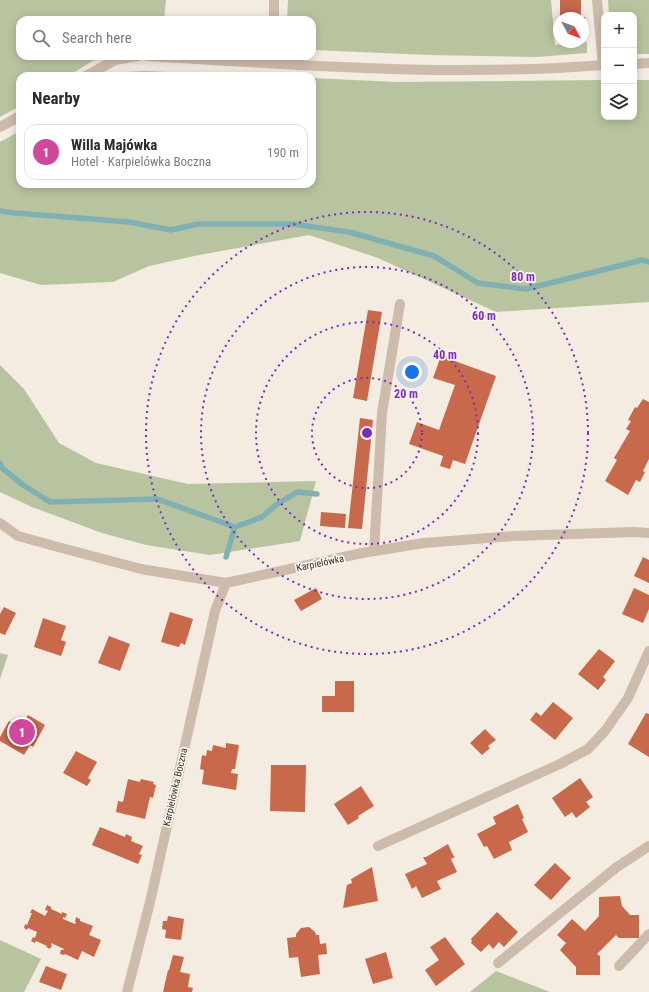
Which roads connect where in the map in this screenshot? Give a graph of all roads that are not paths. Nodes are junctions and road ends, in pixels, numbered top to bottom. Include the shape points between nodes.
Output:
1 (274, 0) edge
2 (597, 0) edge
3 (274, 16) edge
4 (602, 48) edge
5 (115, 60) edge
6 (276, 60) edge
7 (649, 63) edge
8 (637, 64) edge
9 (601, 65) edge
10 (93, 72) edge
11 (16, 118) edge
12 (0, 127) edge
13 (400, 304) dead end
14 (0, 523) edge
15 (649, 533) edge
16 (374, 551) junction
17 (226, 583) junction
18 (649, 651) edge
19 (378, 846) dead end
20 (649, 846) edge
21 (649, 934) edge
22 (498, 962) dead end
23 (619, 966) dead end
24 (127, 992) edge

1 - 3 street
2 - 4 street
5 - 10 street
6 - 9 street via 377,69 510,70
7 - 8 street
11 - 12 street
13 - 16 street via 382,413
14 - 17 street, Karpielówka via 18,536 58,547 141,568
15 - 16 street, Karpielówka via 514,536
16 - 17 street, Karpielówka
17 - 24 street, Karpielówka Boczna via 215,611 150,902
18 - 19 street via 628,698 605,731 588,749
20 - 22 street via 617,867
21 - 23 street

